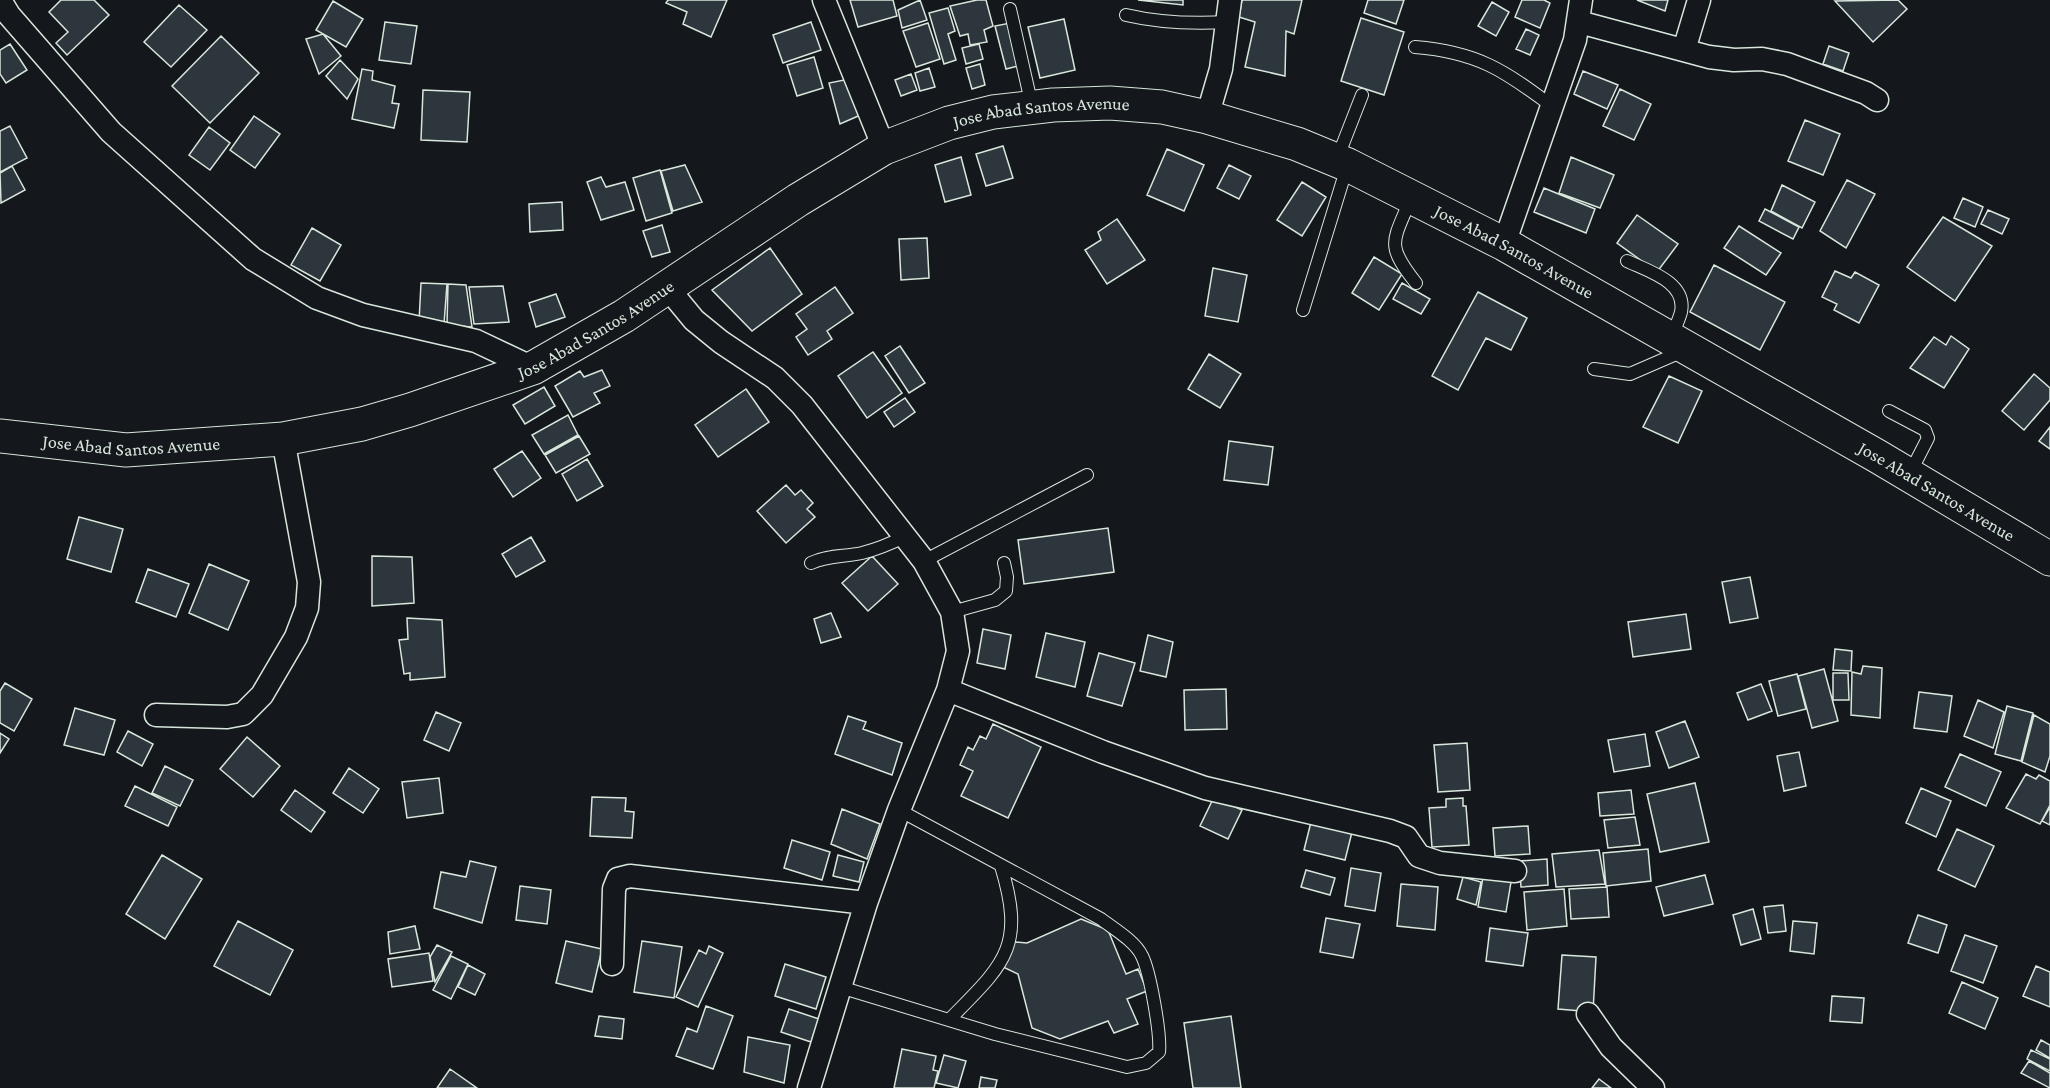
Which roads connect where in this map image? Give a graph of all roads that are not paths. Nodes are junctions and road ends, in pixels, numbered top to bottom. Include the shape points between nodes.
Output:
1 (0, 0) edge
2 (824, 0) edge
3 (1699, 0) edge
4 (1010, 9) dead end
5 (1229, 11) edge
6 (1580, 11) edge
7 (1126, 15) dead end
8 (1415, 47) dead end
9 (1684, 50) junction
10 (1362, 95) dead end
11 (1877, 100) dead end
12 (1032, 107) junction
13 (1553, 107) junction
14 (1206, 117) junction
15 (884, 148) junction
16 (1342, 163) junction
17 (1411, 197) junction
18 (1504, 244) junction
19 (1627, 261) dead end
20 (1416, 283) dead end
21 (666, 286) junction
22 (1303, 310) dead end
23 (1679, 344) junction
24 (533, 368) junction
25 (1594, 369) dead end
26 (1889, 411) dead end
27 (0, 436) edge
28 (283, 439) junction
29 (1087, 475) dead end
30 (1909, 476) junction
31 (906, 536) junction
32 (2050, 559) edge
33 (924, 561) junction
34 (811, 563) dead end
35 (1004, 563) dead end
36 (952, 612) junction
37 (948, 690) junction
38 (156, 715) dead end
39 (899, 810) junction
40 (1001, 866) junction
41 (1515, 871) dead end
42 (866, 903) junction
43 (612, 964) dead end
44 (840, 987) junction
45 (1588, 1014) dead end
46 (949, 1020) junction
47 (809, 1088) edge
48 (1653, 1088) edge

1 - 24 street via 111,132 253,259 317,298 363,315 476,340
2 - 15 street
3 - 9 street
4 - 12 lane
5 - 7 lane via 1191,24
5 - 14 street via 1221,69
6 - 9 street
6 - 13 street
8 - 13 lane via 1472,56 1500,70
9 - 11 street via 1718,58 1787,64
10 - 16 lane
12 - 14 highway, Jose Abad Santos Avenue via 1110,104 1162,107
12 - 15 highway, Jose Abad Santos Avenue via 949,123
13 - 18 street
14 - 16 highway, Jose Abad Santos Avenue via 1298,144
15 - 21 highway, Jose Abad Santos Avenue
16 - 17 highway, Jose Abad Santos Avenue
16 - 22 lane
17 - 18 highway, Jose Abad Santos Avenue
17 - 20 lane via 1394,246 1397,259
18 - 23 highway, Jose Abad Santos Avenue
19 - 23 lane via 1674,285 1682,310
21 - 24 highway, Jose Abad Santos Avenue via 624,316
21 - 31 street via 694,320 775,378 796,398
23 - 25 lane via 1630,374
23 - 30 highway, Jose Abad Santos Avenue
24 - 28 highway, Jose Abad Santos Avenue via 362,424
26 - 30 lane via 1925,430 1928,438
27 - 28 highway, Jose Abad Santos Avenue via 126,450
28 - 38 street via 309,582 307,608 296,637 261,695 243,714
29 - 33 lane
30 - 32 highway, Jose Abad Santos Avenue
31 - 33 street
31 - 34 lane via 882,548 826,556
33 - 36 street
35 - 36 lane via 1006,591 995,600
36 - 37 street via 958,651
37 - 39 street
37 - 41 street via 1102,752 1205,788 1390,831 1406,837 1419,856 1440,863
39 - 40 lane
39 - 42 street
40 - 46 lane via 1013,924 1010,945 998,968
40 - 46 lane via 1101,919 1142,956 1160,1035 1159,1052 1146,1063 1127,1067
42 - 43 street via 630,876 618,879 614,889
42 - 44 street
44 - 46 lane
44 - 47 street
45 - 48 street via 1611,1047

